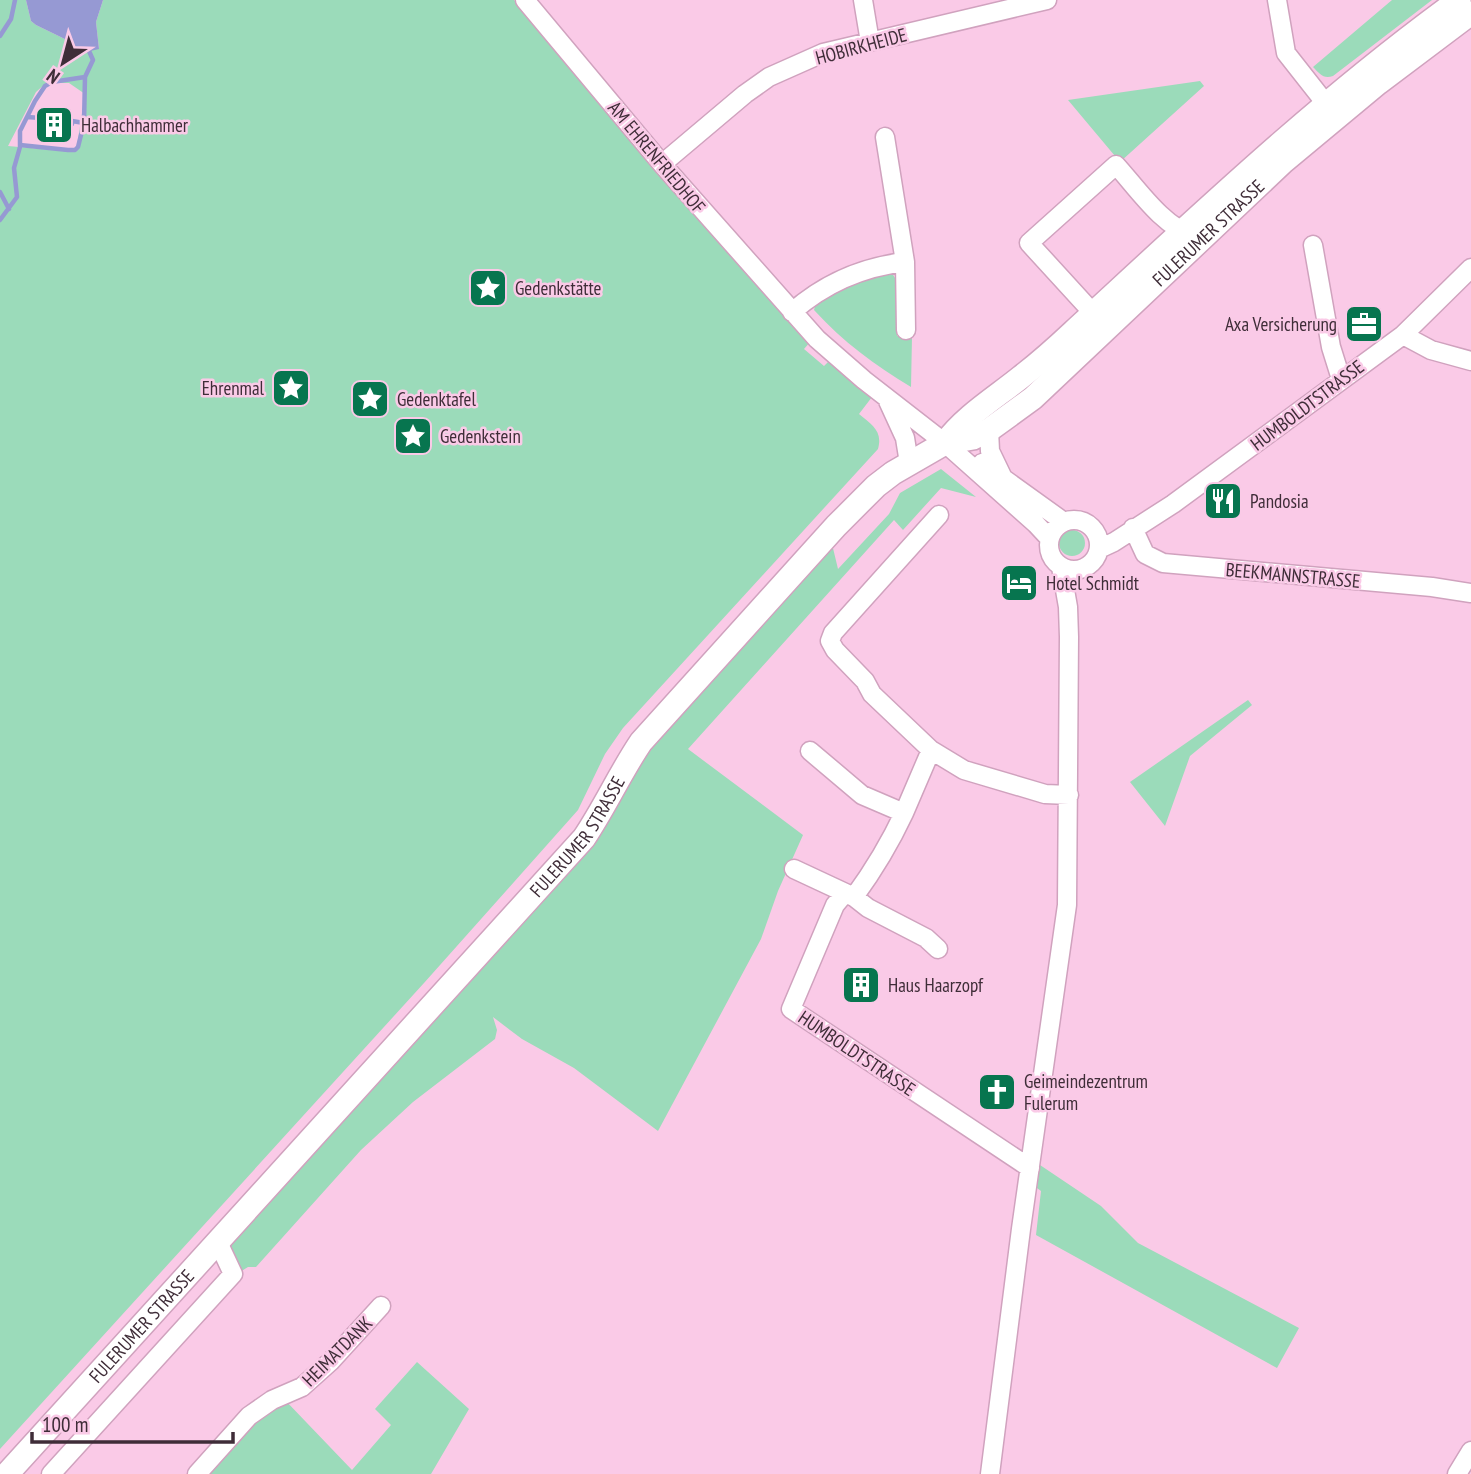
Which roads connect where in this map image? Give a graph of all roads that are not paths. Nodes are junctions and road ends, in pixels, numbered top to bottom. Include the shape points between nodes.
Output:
1 (863, 0) edge
2 (1047, 0) edge
3 (1277, 0) edge
4 (1459, 0) edge
5 (529, 1) edge
6 (1471, 13) edge
7 (870, 42) junction
8 (1331, 110) junction
9 (885, 137) dead end
10 (662, 164) junction
11 (1191, 235) junction
12 (1313, 245) dead end
13 (905, 262) junction
14 (1471, 268) edge
15 (792, 312) junction
16 (1093, 313) junction
17 (906, 330) dead end
18 (1403, 335) junction
19 (1098, 337) junction
20 (1471, 361) edge
21 (1341, 379) junction
22 (885, 394) junction
23 (989, 430) junction
24 (945, 443) junction
25 (909, 463) junction
26 (1003, 479) junction
27 (939, 515) dead end
28 (1064, 522) junction
29 (1133, 528) junction
30 (1049, 538) junction
31 (1097, 541) junction
32 (1061, 567) junction
33 (1081, 569) junction
34 (1471, 593) edge
35 (1068, 607) junction
36 (810, 751) dead end
37 (931, 751) junction
38 (1069, 795) junction
39 (904, 813) junction
40 (794, 869) dead end
41 (849, 895) junction
42 (938, 950) dead end
43 (1030, 1168) junction
44 (218, 1242) junction
45 (381, 1306) dead end
46 (1471, 1451) edge
47 (1464, 1472) edge
48 (7, 1474) edge
49 (51, 1474) edge
50 (197, 1474) edge
51 (990, 1474) edge

1 - 7 street
2 - 7 street, HOBIRKHEIDE
3 - 8 street via 1286,53
4 - 8 main road, FULERUMER STRASSE via 1411,35
5 - 10 street, AM EHRENFRIEDHOF
6 - 8 main road, FULERUMER STRASSE
7 - 10 street, HOBIRKHEIDE via 822,53 769,78
8 - 11 main road, FULERUMER STRASSE
9 - 13 street
10 - 15 street, AM EHRENFRIEDHOF
11 - 16 main road, FULERUMER STRASSE
11 - 16 street via 1169,223 1116,165 1029,243
11 - 19 main road, FULERUMER STRASSE
12 - 21 street
13 - 15 street via 855,273 825,287
13 - 17 street
14 - 18 street, HUMBOLDTSTRASSE
15 - 22 street, AM EHRENFRIEDHOF via 839,359
16 - 19 street
16 - 24 main road, FULERUMER STRASSE via 1022,377 971,415
18 - 20 street
18 - 21 street, HUMBOLDTSTRASSE
19 - 23 main road, FULERUMER STRASSE via 1033,398
21 - 29 street, HUMBOLDTSTRASSE via 1184,496
22 - 24 street, AM EHRENFRIEDHOF
22 - 25 street, AM EHRENFRIEDHOF via 905,439
23 - 24 main road, FULERUMER STRASSE via 973,439
23 - 26 street via 990,452
24 - 25 main road, FULERUMER STRASSE
24 - 26 street
24 - 30 street
25 - 44 main road, FULERUMER STRASSE via 876,486 836,526 641,742 584,838
26 - 28 street
27 - 37 street via 830,641 872,694
28 - 30 street
28 - 31 street, HUMBOLDTSTRASSE via 1087,524
29 - 31 street, HUMBOLDTSTRASSE via 1111,528
29 - 34 street, BEEKMANNSTRASSE via 1145,554 1163,563
30 - 32 street via 1053,559
31 - 33 street via 1089,565
32 - 33 street
32 - 35 street
33 - 35 street
35 - 38 street
36 - 39 street via 862,795
37 - 38 street via 964,770 1045,794
37 - 39 street, HUMBOLDTSTRASSE
38 - 43 street via 1067,905
39 - 41 street, HUMBOLDTSTRASSE via 886,850
40 - 41 street
41 - 42 street via 926,938
41 - 43 street, HUMBOLDTSTRASSE via 835,905 790,1009
43 - 51 street
44 - 48 main road, FULERUMER STRASSE
44 - 49 street, FULERUMER STRASSE via 233,1274
45 - 50 street, HEIMATDANK via 302,1387 249,1416
46 - 47 street

